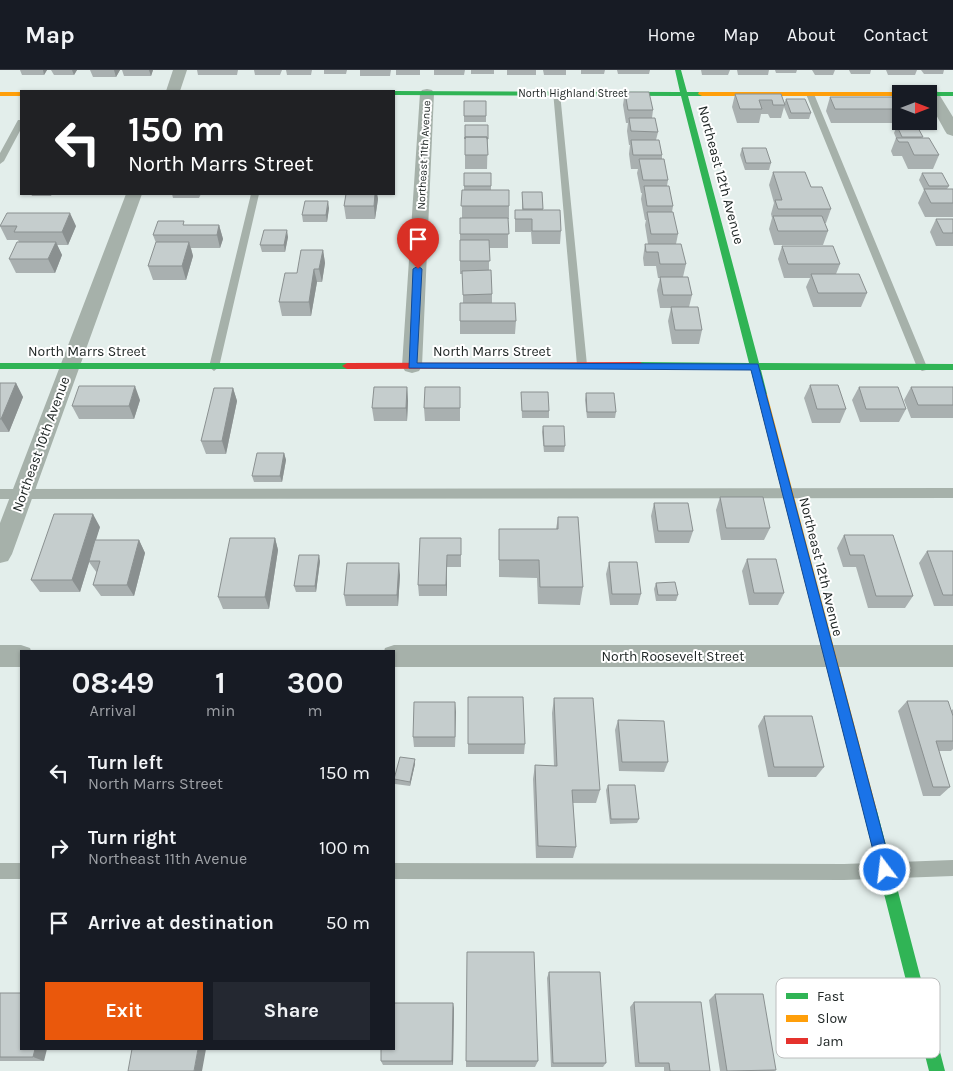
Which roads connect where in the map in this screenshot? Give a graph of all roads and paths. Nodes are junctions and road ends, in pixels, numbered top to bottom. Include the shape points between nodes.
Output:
1 (180, 70) edge
2 (678, 70) edge
3 (172, 90) edge
4 (395, 93) edge
5 (556, 93) junction
6 (0, 94) edge
7 (20, 94) edge
8 (427, 94) junction
9 (684, 94) junction
10 (810, 94) junction
11 (892, 94) edge
12 (938, 94) edge
13 (953, 94) edge
14 (938, 107) edge
15 (20, 124) edge
16 (953, 131) edge
17 (0, 161) edge
18 (134, 195) edge
19 (255, 195) edge
20 (582, 365) junction
21 (0, 366) edge
22 (70, 366) junction
23 (412, 366) junction
24 (755, 366) junction
25 (214, 367) junction
26 (922, 367) junction
27 (953, 367) edge
28 (953, 493) edge
29 (0, 494) edge
30 (22, 494) junction
31 (787, 494) junction
32 (0, 554) edge
33 (0, 656) edge
34 (20, 656) edge
35 (395, 656) edge
36 (828, 656) junction
37 (953, 656) edge
38 (953, 868) edge
39 (885, 870) junction
40 (0, 871) edge
41 (20, 871) edge
42 (395, 871) edge
43 (913, 978) edge
44 (934, 1058) edge
45 (937, 1071) edge

1 - 3 street
2 - 9 street, Northeast 12th Avenue
4 - 8 street, North Highland Street
5 - 8 street, North Highland Street
5 - 9 street, North Highland Street
5 - 20 lane
6 - 7 street
8 - 23 street, Northeast 11th Avenue
9 - 10 street, North Highland Street
9 - 24 street, Northeast 12th Avenue
10 - 11 street, North Highland Street
10 - 26 lane
12 - 13 street
14 - 16 street
15 - 17 lane
18 - 22 street, Northeast 10th Avenue
19 - 25 lane
20 - 23 street, North Marrs Street
20 - 24 street, North Marrs Street
21 - 22 street, North Marrs Street
22 - 25 street, North Marrs Street
22 - 30 street, Northeast 10th Avenue
23 - 25 street, North Marrs Street
24 - 26 street, North Marrs Street
24 - 31 street, Northeast 12th Avenue
26 - 27 street, North Marrs Street
28 - 31 lane
29 - 30 lane
30 - 31 lane
30 - 32 street, Northeast 10th Avenue
31 - 36 street, Northeast 12th Avenue
33 - 34 street
35 - 36 street, North Roosevelt Street
36 - 37 street, North Roosevelt Street
36 - 39 street, Northeast 12th Avenue
38 - 39 lane
39 - 42 lane
39 - 43 street, Northeast 12th Avenue
40 - 41 lane
44 - 45 street, Northeast 12th Avenue

